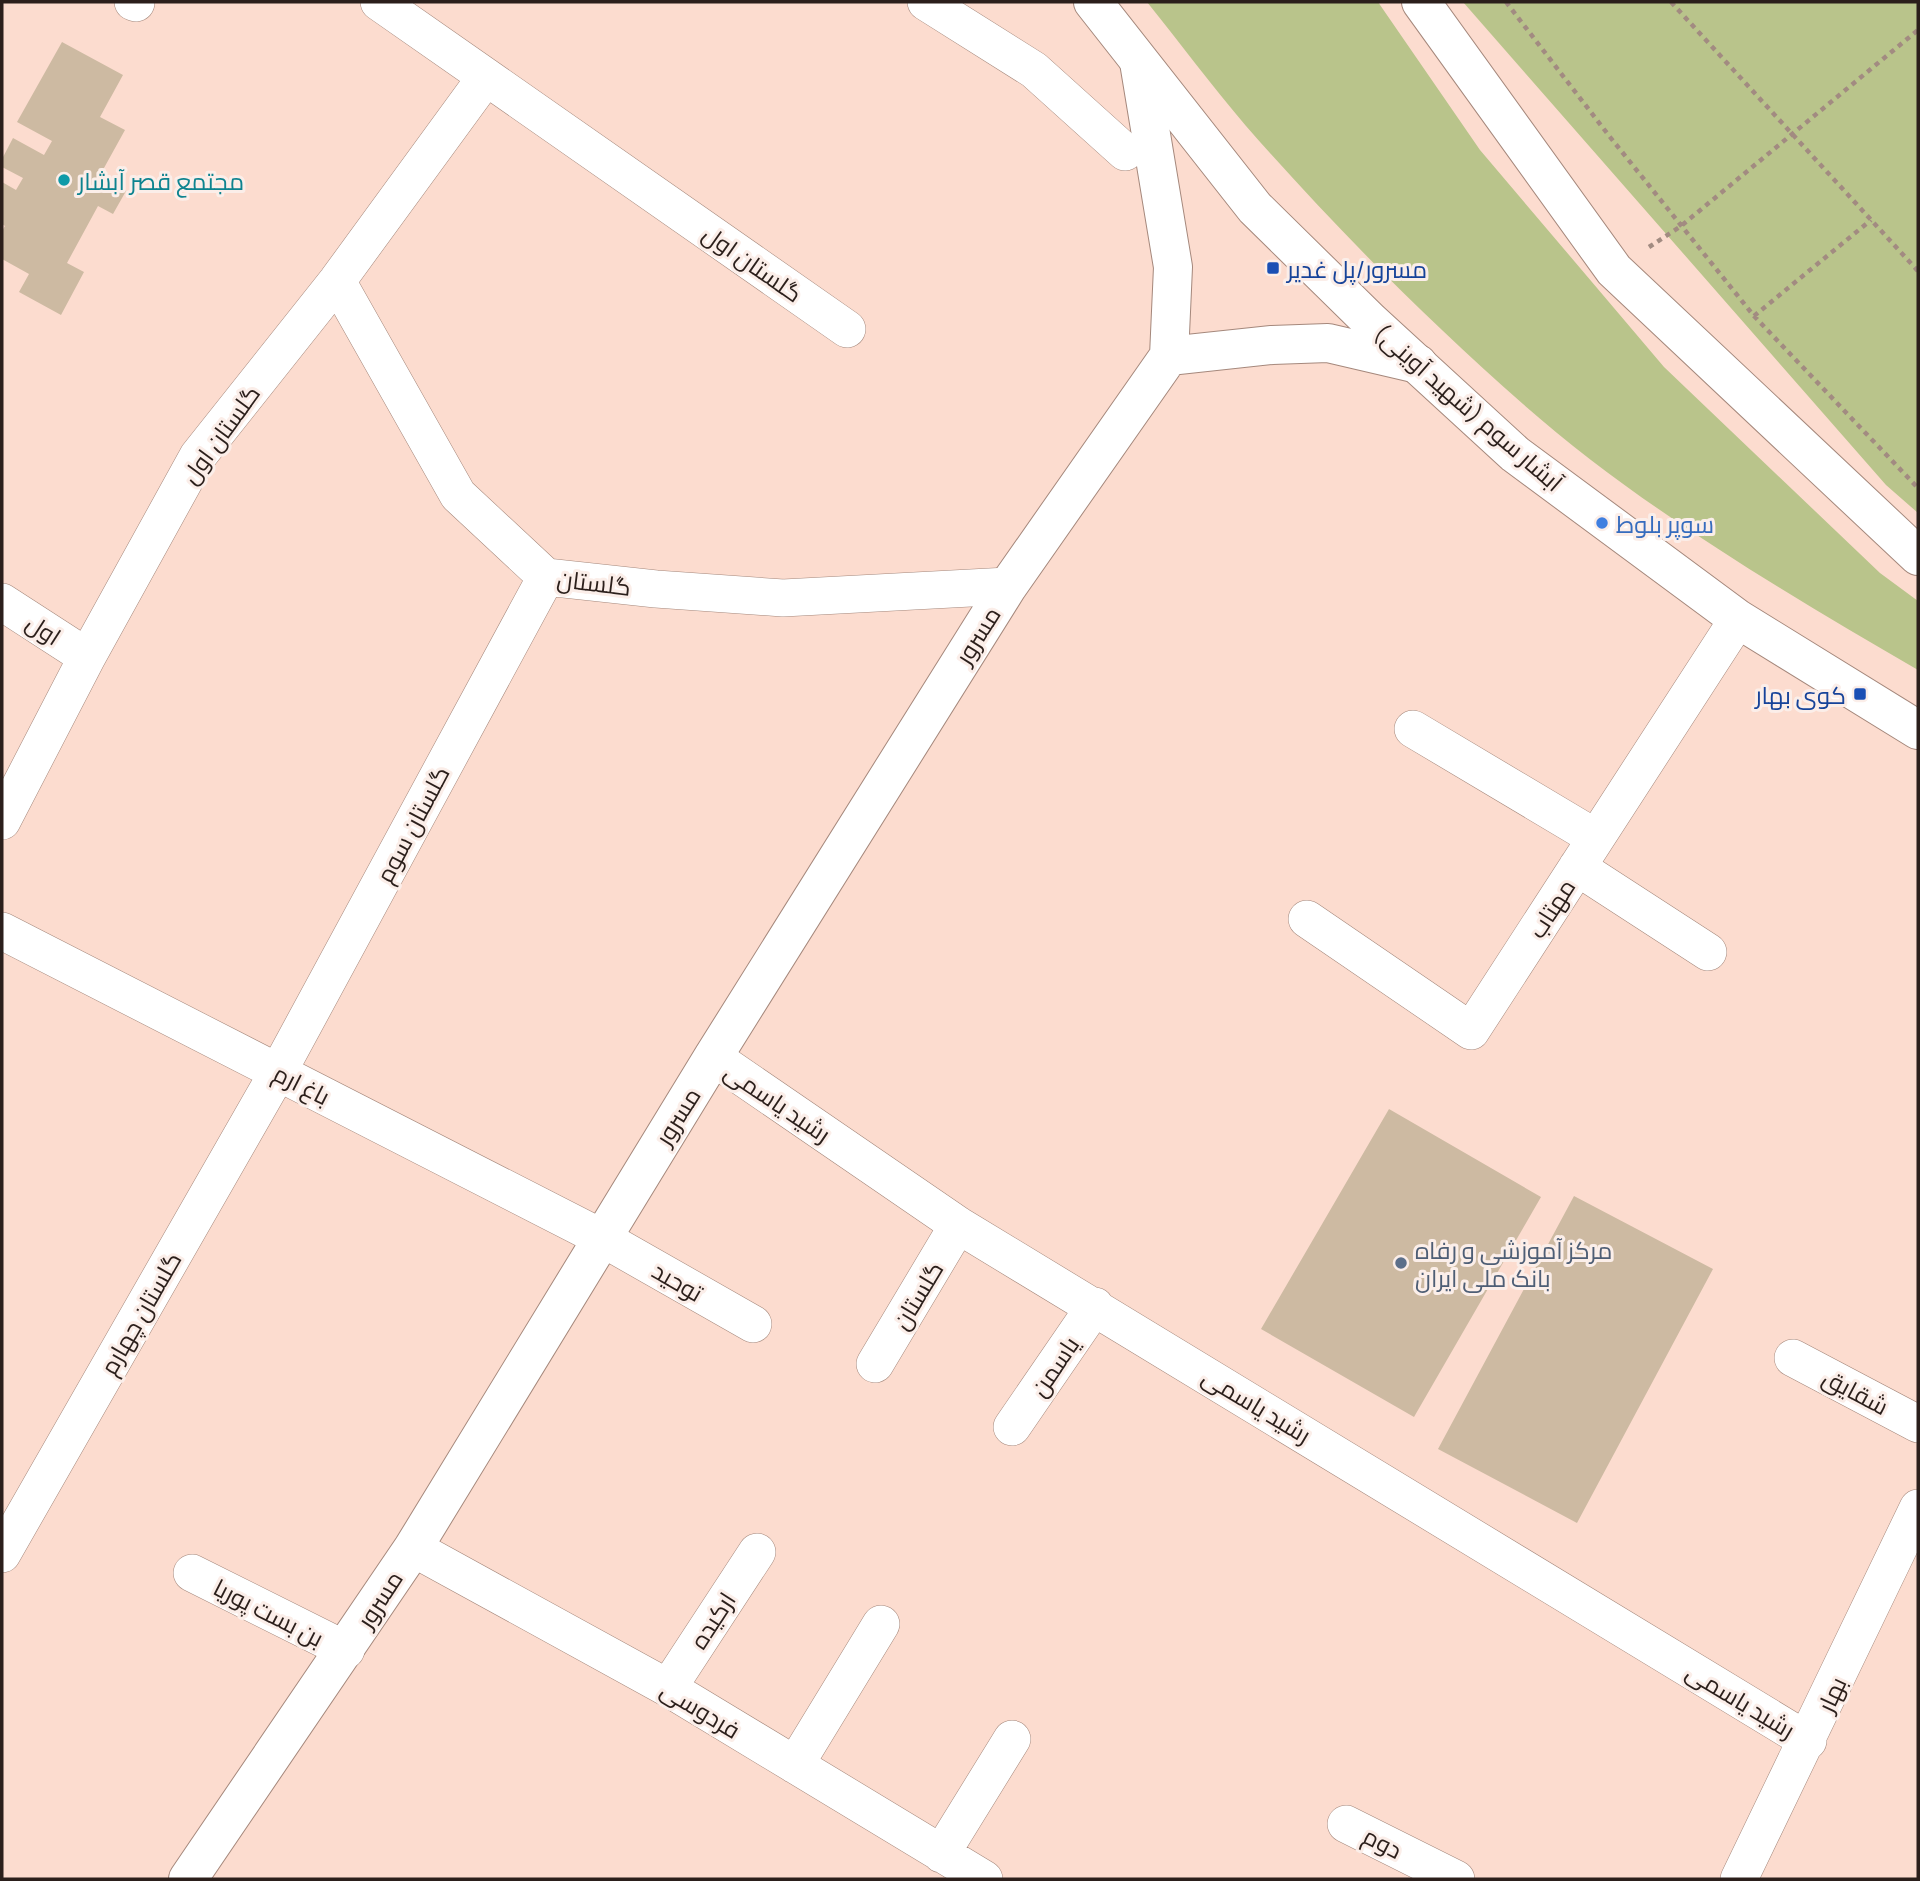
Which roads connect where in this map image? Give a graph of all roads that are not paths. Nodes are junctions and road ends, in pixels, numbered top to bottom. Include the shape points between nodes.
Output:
1 (379, 2) edge
2 (926, 2) edge
3 (1093, 2) edge
4 (1421, 2) edge
5 (1139, 62) junction
6 (486, 77) junction
7 (1125, 152) dead end
8 (337, 281) junction
9 (847, 329) dead end
10 (1169, 356) junction
11 (1418, 364) junction
12 (1918, 556) edge
13 (546, 577) junction
14 (1008, 586) junction
15 (2, 602) edge
16 (1738, 619) junction
17 (87, 657) junction
18 (1413, 729) dead end
19 (1918, 730) edge
20 (2, 821) edge
21 (1587, 853) junction
22 (1307, 919) dead end
23 (2, 931) edge
24 (1708, 952) dead end
25 (713, 1057) junction
26 (278, 1072) junction
27 (958, 1225) junction
28 (602, 1238) junction
29 (1095, 1306) junction
30 (753, 1324) dead end
31 (1793, 1358) dead end
32 (875, 1364) dead end
33 (1918, 1424) edge
34 (1012, 1427) dead end
35 (1918, 1508) edge
36 (413, 1548) junction
37 (757, 1552) dead end
38 (2, 1553) edge
39 (192, 1573) dead end
40 (881, 1624) dead end
41 (346, 1650) junction
42 (668, 1688) junction
43 (1012, 1739) dead end
44 (1808, 1741) junction
45 (795, 1766) junction
46 (1346, 1824) dead end
47 (941, 1854) junction
48 (188, 1879) edge
49 (984, 1879) edge
50 (1456, 1879) edge
51 (1740, 1879) edge

1 - 6 street, گلستان اول
2 - 7 street via 1034,70
3 - 5 street, آبشار سوم (شهید آوینی)
4 - 12 street via 1614,270
5 - 10 street via 1172,267
5 - 11 street, آبشار سوم (شهید آوینی) via 1255,208
6 - 8 street, گلستان اول
6 - 9 street, گلستان اول
8 - 13 street, گلستان via 458,495
8 - 17 street, گلستان اول via 198,456
10 - 11 street via 1328,343
10 - 14 street, مسرور
11 - 16 street, آبشار سوم (شهید آوینی) via 1515,454
13 - 14 street, گلستان via 783,598
13 - 26 street, گلستان سوم
14 - 25 street, مسرور
15 - 17 street, اول
16 - 19 street, آبشار سوم (شهید آوینی)
16 - 21 street, مهتاب
17 - 20 street, گلستان اول
18 - 21 street
21 - 22 street, مهتاب via 1471,1031
21 - 24 street
23 - 26 street, باغ ارم
25 - 27 street, رشید یاسمی
25 - 28 street, مسرور
26 - 28 street, باغ ارم
26 - 38 street, گلستان چهارم
27 - 29 street, رشید یاسمی
27 - 32 street, گلستان
28 - 30 street, توحید
28 - 36 street, مسرور
29 - 34 street, یاسمن
29 - 44 street, رشید یاسمی
31 - 33 street, شقایق
35 - 44 street, بهار
36 - 41 street, مسرور
36 - 42 street, فردوسی
37 - 42 street, ارکیده
39 - 41 street, بن بست پوریا
40 - 45 street
41 - 48 street, مسرور
42 - 45 street, فردوسی
43 - 47 street
44 - 51 street, بهار
45 - 47 street, فردوسی
46 - 50 street, دوم
47 - 49 street, فردوسی

